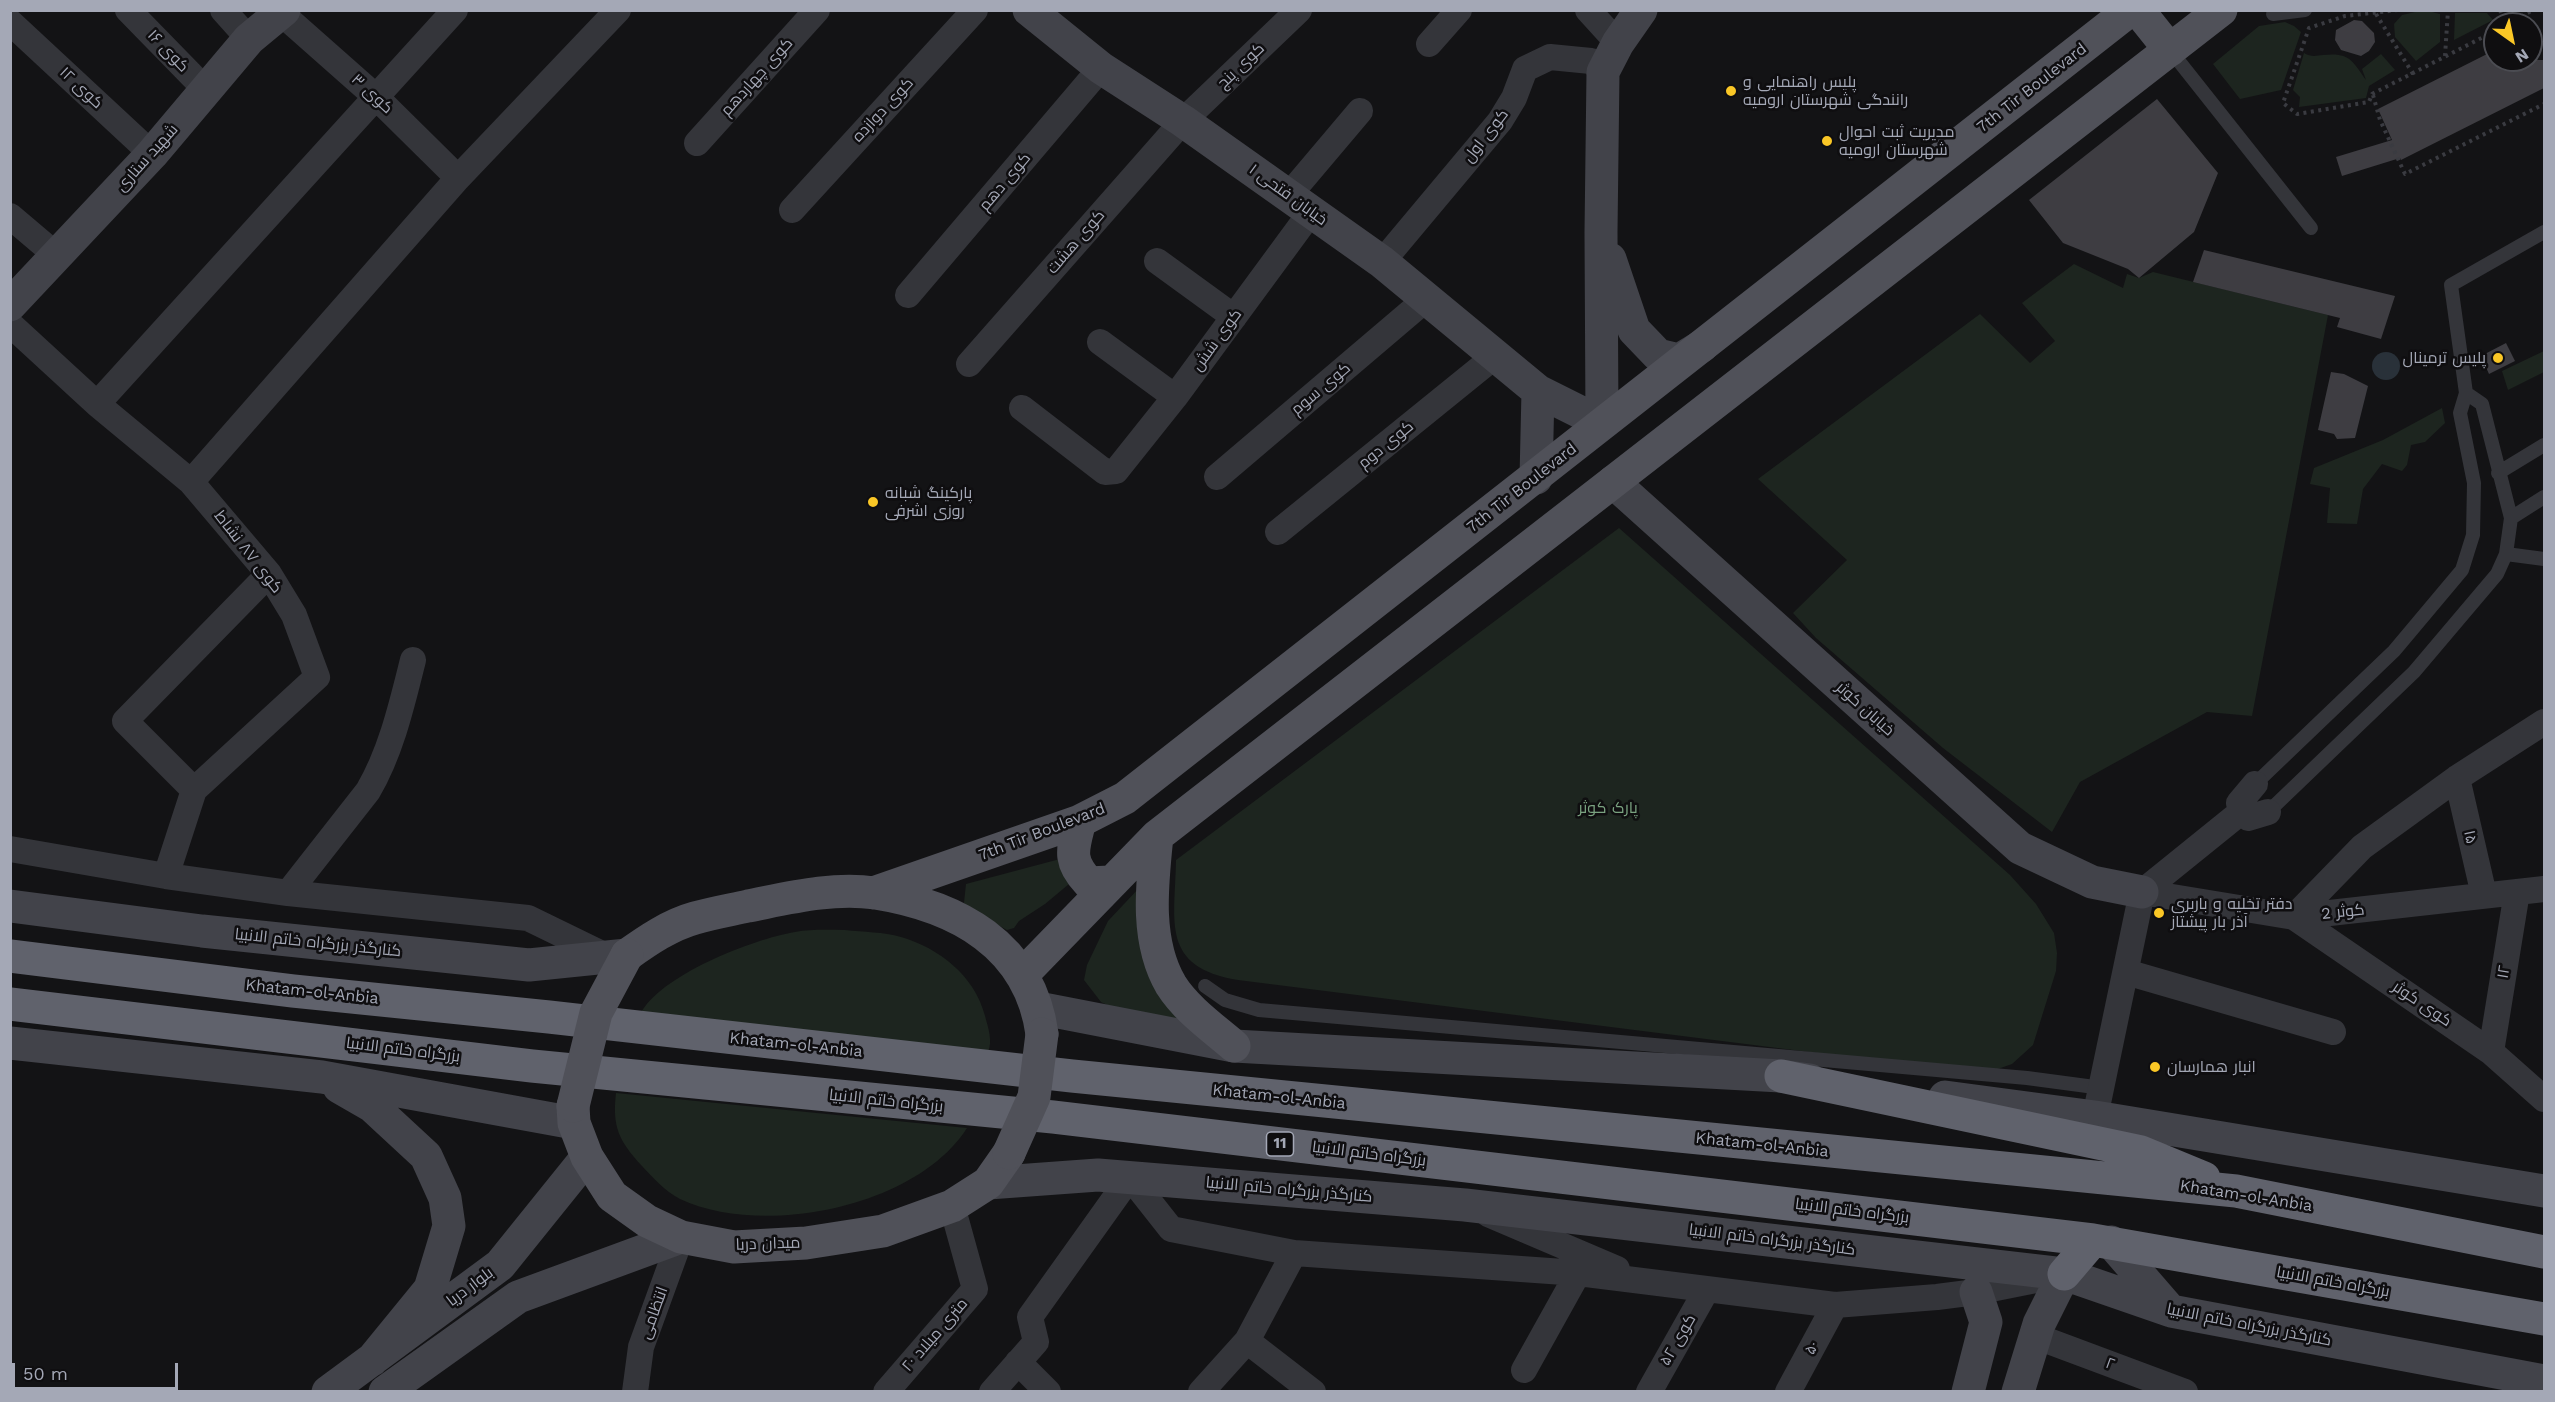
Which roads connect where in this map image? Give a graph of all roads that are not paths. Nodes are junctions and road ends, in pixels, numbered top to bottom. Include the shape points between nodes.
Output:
1 (128, 10) edge
2 (222, 10) edge
3 (455, 10) edge
4 (618, 10) edge
5 (817, 10) edge
6 (975, 10) edge
7 (1029, 10) edge
8 (1299, 10) edge
9 (1459, 10) edge
10 (1588, 10) edge
11 (1641, 10) edge
12 (2130, 10) edge
13 (2138, 10) edge
14 (2220, 10) edge
15 (2305, 10) edge
16 (282, 12) edge
17 (2273, 14) dead end
18 (10, 22) edge
19 (249, 39) junction
20 (1618, 43) junction
21 (1429, 44) dead end
22 (2170, 50) junction
23 (1101, 68) junction
24 (1603, 72) junction
25 (207, 91) junction
26 (376, 97) junction
27 (1360, 111) dead end
28 (1183, 121) junction
29 (697, 143) dead end
30 (152, 154) junction
31 (458, 178) junction
32 (1300, 203) junction
33 (792, 210) dead end
34 (10, 216) edge
35 (2311, 228) dead end
36 (1601, 232) junction
37 (2544, 232) edge
38 (1825, 251) junction
39 (56, 255) junction
40 (1157, 261) dead end
41 (1382, 262) junction
42 (1857, 292) junction
43 (908, 295) dead end
44 (1425, 300) junction
45 (10, 305) edge
46 (1234, 316) junction
47 (10, 324) edge
48 (1100, 342) dead end
49 (1710, 342) junction
50 (1494, 357) junction
51 (969, 364) dead end
52 (1538, 391) junction
53 (2466, 393) junction
54 (1175, 397) junction
55 (97, 404) junction
56 (1022, 408) dead end
57 (1602, 423) junction
58 (2544, 445) edge
59 (2498, 473) junction
60 (1216, 477) dead end
61 (1536, 478) junction
62 (191, 482) junction
63 (1614, 483) junction
64 (2544, 497) edge
65 (2511, 518) junction
66 (1278, 532) dead end
67 (2506, 554) junction
68 (2544, 559) edge
69 (269, 574) junction
70 (412, 660) dead end
71 (2544, 722) edge
72 (2457, 778) junction
73 (2255, 784) joint
74 (194, 790) junction
75 (2241, 812) junction
76 (2268, 812) joint
77 (1080, 821) junction
78 (1157, 836) junction
79 (10, 849) edge
80 (166, 876) junction
81 (1110, 882) junction
82 (2544, 889) edge
83 (288, 892) junction
84 (2142, 892) junction
85 (2517, 892) junction
86 (873, 893) junction
87 (2484, 896) junction
88 (10, 906) edge
89 (2294, 917) junction
90 (616, 955) junction
91 (10, 956) edge
92 (2126, 972) junction
93 (1023, 975) junction
94 (1206, 986) dead end
95 (10, 1004) edge
96 (1040, 1021) junction
97 (2333, 1032) dead end
98 (10, 1043) edge
99 (1234, 1046) junction
100 (2491, 1052) junction
101 (1781, 1076) junction
102 (322, 1077) junction
103 (2544, 1099) edge
104 (2098, 1102) junction
105 (574, 1115) junction
106 (587, 1158) junction
107 (1130, 1177) junction
108 (988, 1183) junction
109 (2236, 1191) junction
110 (2544, 1191) edge
111 (1465, 1205) junction
112 (952, 1206) junction
113 (681, 1237) junction
114 (2102, 1241) junction
115 (2543, 1251) edge
116 (1294, 1253) junction
117 (1578, 1273) junction
118 (2064, 1274) junction
119 (1646, 1281) junction
120 (1707, 1289) junction
121 (1976, 1292) junction
122 (1835, 1305) junction
123 (2171, 1311) junction
124 (2544, 1319) edge
125 (2035, 1336) junction
126 (1247, 1341) junction
127 (372, 1360) junction
128 (1018, 1362) junction
129 (1524, 1370) dead end
130 (2544, 1381) edge
131 (2499, 1382) edge
132 (328, 1392) edge
133 (385, 1392) edge
134 (635, 1392) edge
135 (886, 1392) edge
136 (993, 1392) edge
137 (1048, 1392) edge
138 (1201, 1392) edge
139 (1313, 1392) edge
140 (1649, 1392) edge
141 (1788, 1392) edge
142 (1968, 1392) edge
143 (2018, 1392) edge
144 (2185, 1392) edge

1 - 25 street, کوی ۱۶
2 - 19 street
3 - 26 street
4 - 31 street
5 - 29 street, کوی چهاردهم
6 - 33 street, کوی دوازده
7 - 23 main road, خیابان فتحی ۱
8 - 28 street, کوی پنج
9 - 21 street
10 - 20 street
11 - 20 main road
12 - 38 main road, 7th Tir Boulevard
13 - 22 main road
14 - 22 main road
15 - 17 lane
16 - 19 main road, شهید ستاری
16 - 26 street, کوی ۳
18 - 30 street, کوی ۱۲
19 - 25 main road, شهید ستاری
20 - 24 main road
22 - 35 lane
22 - 42 main road
23 - 28 main road, خیابان فتحی ۱
23 - 43 street, کوی دهم
24 - 36 main road
24 - 41 street, کوی اول via 1591,61 1550,57 1525,69 1500,121
25 - 30 main road, شهید ستاری
26 - 31 street, کوی ۳
26 - 55 street
27 - 32 street
28 - 32 main road, خیابان فتحی ۱
28 - 51 street, کوی هشت
30 - 39 main road, شهید ستاری
31 - 62 street
32 - 41 main road, خیابان فتحی ۱
32 - 46 street, کوی شش
34 - 39 street
36 - 49 main road via 1634,330 1658,355 1679,360
36 - 57 main road
37 - 53 lane via 2451,285
38 - 42 main road
38 - 49 main road, 7th Tir Boulevard
39 - 45 main road, شهید ستاری
40 - 46 street
41 - 44 main road, خیابان فتحی ۱
42 - 63 main road
44 - 50 main road, خیابان فتحی ۱
44 - 60 street, کوی سوم
46 - 54 street, کوی شش
47 - 55 street, کوی ۸۷ نشاط
48 - 54 street
49 - 57 main road, 7th Tir Boulevard
50 - 52 main road, خیابان فتحی ۱
50 - 66 street, کوی دوم
52 - 57 main road, خیابان فتحی ۱
52 - 61 main road
53 - 59 lane via 2482,404
53 - 73 lane via 2460,413 2474,483 2473,536 2462,570 2394,651
54 - 56 street, کوی شش via 1116,471 1105,472
55 - 62 street, کوی ۸۷ نشاط
57 - 61 main road, 7th Tir Boulevard
58 - 59 lane
59 - 65 lane
61 - 77 main road, 7th Tir Boulevard via 1125,798
62 - 69 street, کوی ۸۷ نشاط
63 - 78 main road
63 - 84 main road, خیابان کوثر via 2020,848 2092,882
64 - 65 lane
65 - 67 lane
67 - 68 lane
67 - 76 lane via 2497,574 2414,672
69 - 74 street, کوی ۸۷ نشاط via 294,615 317,677
69 - 74 street via 125,721
70 - 83 street via 402,706 377,776
71 - 72 street
72 - 87 street, ۱۵
72 - 89 street via 2362,847
73 - 75 street via 2239,803
74 - 80 street, کوی ۸۷ نشاط
75 - 76 street via 2248,818
75 - 84 street
77 - 81 main road via 1072,851 1076,870 1089,883
77 - 86 main road, 7th Tir Boulevard
78 - 81 main road
78 - 99 main road via 1152,884 1159,956 1177,992
79 - 80 street
80 - 83 street
81 - 93 main road
82 - 85 street, کوثر 2
83 - 90 street via 528,918
84 - 89 street, کوثر 2
84 - 92 street
85 - 87 street, کوثر 2
85 - 100 street, ۱۲
86 - 90 main road via 814,893 693,918
86 - 93 main road via 922,904 968,923 1006,952
87 - 89 street, کوثر 2
88 - 90 main road, کنارگذر بزرگراه خاتم الانبیا via 202,931 529,965
89 - 100 street, کوی کوثر
90 - 105 main road, bridge via 596,1013
91 - 109 highway, Khatam-ol-Anbia via 1072,1077
92 - 97 street
92 - 104 street
93 - 96 main road
94 - 104 lane via 1225,1000 1259,1010 2027,1078
95 - 114 highway, بزرگراه خاتم الانبیا / 11 via 532,1066 1053,1117
96 - 99 main road
96 - 108 main road, میدان دریا, bridge via 1034,1097 1009,1154
98 - 102 main road
99 - 101 main road
100 - 103 street, کوی کوثر
101 - 104 main road
101 - 109 highway via 2140,1152
102 - 105 main road
102 - 127 main road via 372,1106 426,1156 445,1198 449,1226 430,1289
104 - 110 main road
105 - 106 main road, میدان دریا
106 - 113 main road, میدان دریا via 612,1196 647,1221
106 - 127 main road, بلوار دریا via 500,1265
107 - 108 main road, کنارگذر بزرگراه خاتم الانبیا via 1098,1175
107 - 111 main road, کنارگذر بزرگراه خاتم الانبیا
107 - 116 street via 1171,1229
107 - 128 street via 1030,1317 1036,1342
108 - 112 main road, میدان دریا
109 - 115 highway, Khatam-ol-Anbia
111 - 118 main road, کنارگذر بزرگراه خاتم الانبیا
111 - 119 street
112 - 113 main road, میدان دریا via 883,1231 806,1244 734,1247
112 - 135 street, ۲۰ متری میلاد via 975,1289
113 - 133 main road via 518,1297
113 - 134 street, انتظامی via 641,1347
114 - 118 highway
114 - 123 main road
114 - 124 highway, بزرگراه خاتم الانبیا / 11
116 - 117 street
116 - 126 street
117 - 119 street
117 - 129 street
118 - 121 street
118 - 123 main road, کنارگذر بزرگراه خاتم الانبیا
118 - 125 main road
119 - 120 street
120 - 122 street
120 - 140 street, کوی ۵۲
121 - 122 street
121 - 142 main road via 1986,1322
122 - 141 street, ۵۰
123 - 131 main road, کنارگذر بزرگراه خاتم الانبیا
125 - 143 main road
125 - 144 street, ۲
126 - 138 street
126 - 139 street
127 - 132 main road, بلوار دریا
128 - 136 street
128 - 137 street
130 - 131 main road, کنارگذر بزرگراه خاتم الانبیا

